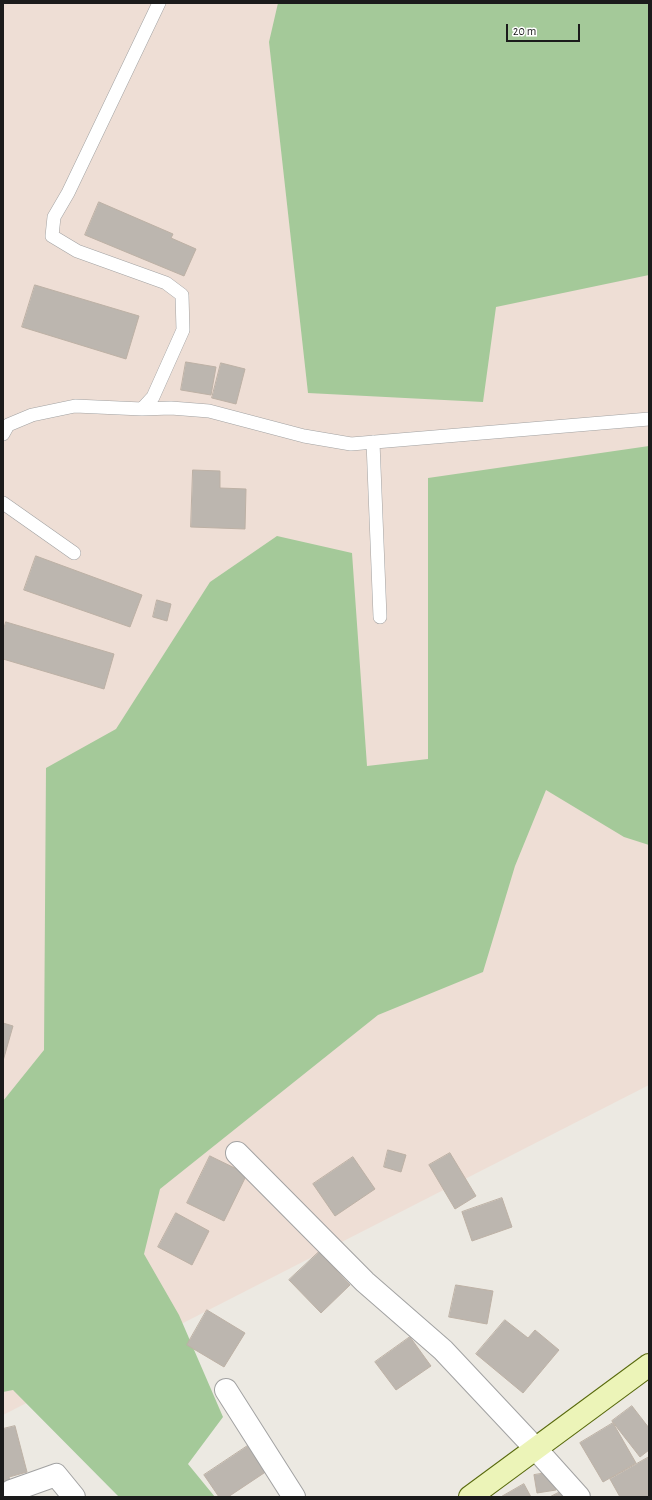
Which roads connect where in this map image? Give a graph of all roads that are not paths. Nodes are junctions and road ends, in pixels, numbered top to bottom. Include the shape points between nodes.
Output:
1 (159, 3) edge
2 (142, 409) junction
3 (649, 419) edge
4 (3, 434) edge
5 (373, 442) junction
6 (3, 503) edge
7 (74, 553) dead end
8 (380, 617) dead end
9 (237, 1153) dead end
10 (649, 1365) edge
11 (226, 1390) dead end
12 (535, 1448) junction
13 (10, 1490) dead end
14 (74, 1497) edge
15 (294, 1497) edge
16 (470, 1497) edge
17 (579, 1497) edge

1 - 2 lane via 54,217 52,236 77,252 166,283 182,295 183,330 152,396
2 - 4 lane via 75,406 32,414 8,425
2 - 5 lane via 209,411 330,441 351,444
3 - 5 lane
5 - 8 lane
6 - 7 lane
9 - 12 street via 365,1282 443,1350
10 - 12 street
11 - 15 street
12 - 16 street
12 - 17 street
13 - 14 street via 56,1475

